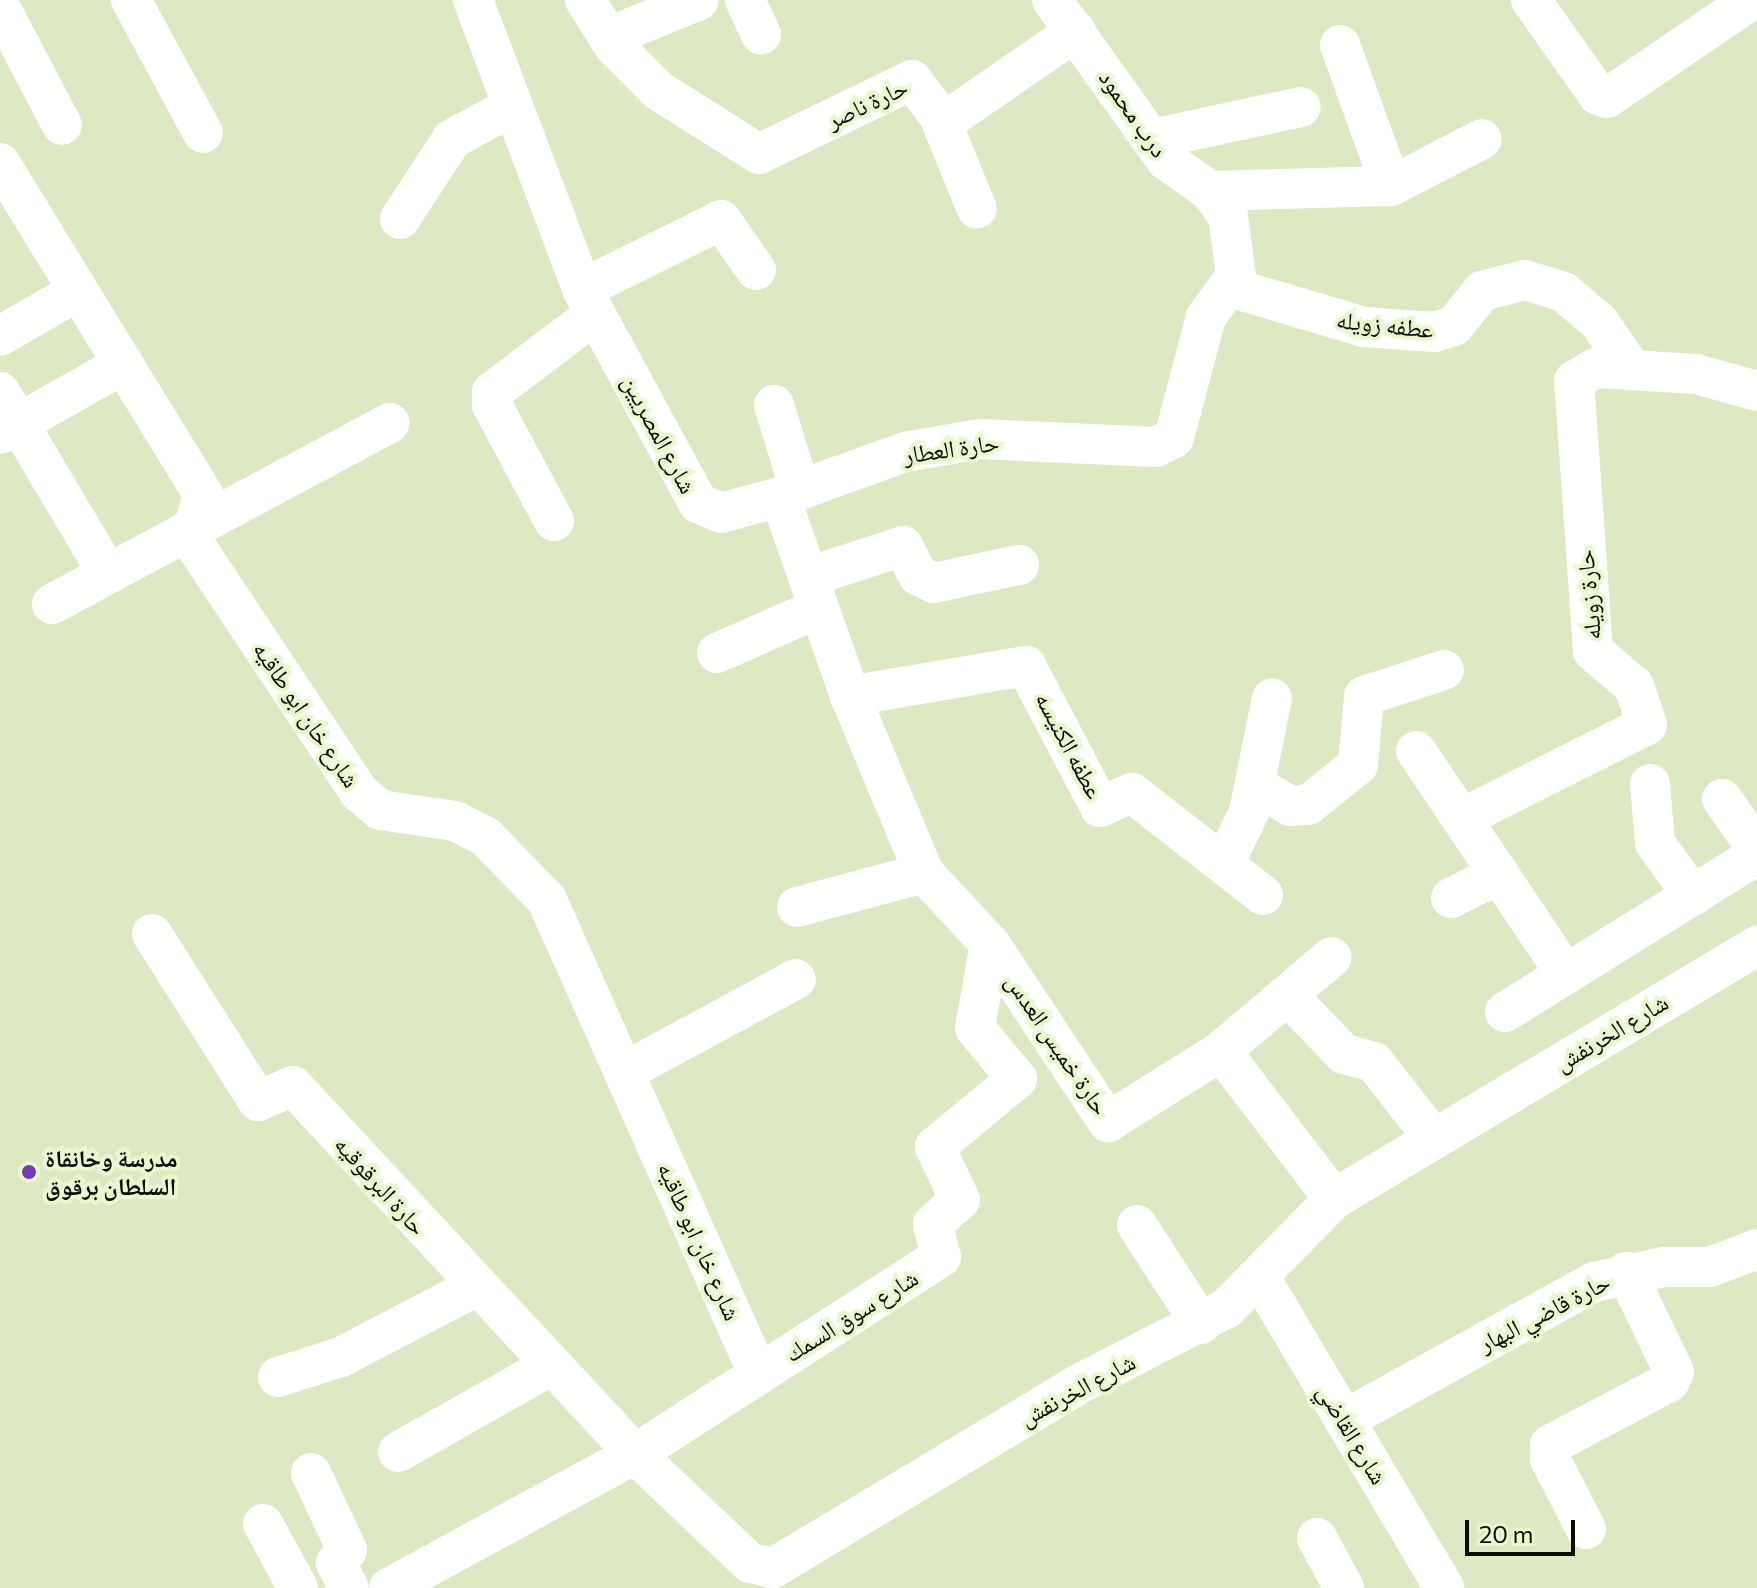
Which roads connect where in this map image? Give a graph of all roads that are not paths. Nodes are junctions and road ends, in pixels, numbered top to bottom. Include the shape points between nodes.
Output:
1 (131, 0) edge
2 (473, 0) edge
3 (585, 0) edge
4 (699, 0) edge
5 (1531, 0) edge
6 (1751, 0) edge
7 (0, 7) edge
8 (1064, 16) edge
9 (609, 37) junction
10 (1340, 45) dead end
11 (1301, 107) dead end
12 (509, 108) junction
13 (939, 116) junction
14 (62, 125) dead end
15 (203, 133) dead end
16 (1152, 139) junction
17 (1482, 139) dead end
18 (0, 163) edge
19 (1391, 186) junction
20 (1210, 191) junction
21 (977, 209) dead end
22 (400, 219) dead end
23 (756, 270) dead end
24 (1229, 287) junction
25 (78, 291) junction
26 (589, 302) junction
27 (0, 336) edge
28 (123, 364) junction
29 (1632, 370) junction
30 (1757, 391) edge
31 (774, 405) dead end
32 (6, 416) edge
33 (390, 423) dead end
34 (1174, 438) joint
35 (790, 494) junction
36 (554, 521) dead end
37 (191, 525) junction
38 (1019, 565) dead end
39 (107, 572) junction
40 (814, 592) junction
41 (52, 604) dead end
42 (717, 653) dead end
43 (1444, 670) dead end
44 (850, 696) junction
45 (1272, 698) dead end
46 (1416, 751) dead end
47 (1650, 784) dead end
48 (1256, 786) junction
49 (1722, 799) dead end
50 (1462, 818) junction
51 (1757, 849) edge
52 (1757, 855) edge
53 (1224, 864) junction
54 (924, 873) junction
55 (1499, 874) junction
56 (1263, 895) dead end
57 (1693, 896) junction
58 (1451, 898) dead end
59 (797, 907) dead end
60 (152, 934) dead end
61 (990, 944) junction
62 (1757, 946) edge
63 (1332, 957) dead end
64 (1566, 974) junction
65 (796, 979) dead end
66 (1287, 995) junction
67 (1505, 1012) dead end
68 (1221, 1051) junction
69 (626, 1071) junction
70 (1434, 1139) junction
71 (1334, 1199) junction
72 (1137, 1225) dead end
73 (1757, 1249) edge
74 (1626, 1272) junction
75 (1262, 1281) junction
76 (473, 1288) junction
77 (1201, 1324) junction
78 (550, 1366) junction
79 (758, 1373) junction
80 (278, 1377) dead end
81 (1344, 1420) junction
82 (398, 1452) dead end
83 (635, 1454) junction
84 (311, 1473) dead end
85 (263, 1524) dead end
86 (1586, 1529) dead end
87 (1317, 1538) dead end
88 (408, 1584) edge
89 (298, 1588) edge
90 (349, 1588) edge
91 (1344, 1588) edge
92 (1444, 1588) edge

1 - 15 street
2 - 12 street, شارع المصريين
3 - 9 street
4 - 9 street
5 - 6 street via 1607,98
7 - 14 street
8 - 13 street, حارة ناصر via 950,118
8 - 16 street, درب محمود
9 - 13 street, حارة ناصر via 659,91 759,154 912,80
10 - 19 street
11 - 16 street
12 - 22 street via 452,139
12 - 26 street, شارع المصريين
13 - 21 street
16 - 20 street, درب محمود via 1183,177
17 - 19 street
18 - 25 street
19 - 20 street
20 - 24 street, درب محمود via 1228,216 1238,266
23 - 26 street via 721,220
24 - 29 street, عطفه زويله via 1364,327 1434,332 1454,326 1482,291 1525,280 1564,292 1599,322
24 - 34 street, درب محمود via 1206,317
25 - 27 street
25 - 28 street
26 - 35 street, شارع المصريين via 698,503 721,513
26 - 36 street via 492,392 492,405
28 - 32 street
28 - 37 street via 203,494 205,504
29 - 30 street, حارة زويله via 1696,374
29 - 50 street, حارة زويله via 1596,368 1570,388 1593,651 1634,686 1647,725
31 - 35 street
32 - 39 street
33 - 37 street
34 - 35 street, حارة العطار via 1156,447 980,439 905,452
35 - 40 street
37 - 39 street
37 - 69 street, شارع خان ابو طاقيه via 191,539 369,804 455,821 521,865 562,925
38 - 40 street via 934,583 918,575 903,546
39 - 41 street
40 - 42 street
40 - 44 street
43 - 48 street via 1364,696 1358,765 1308,805 1290,806
44 - 53 street, عطفه الكنيسه via 1026,666 1100,807 1132,793
44 - 54 street
45 - 48 street
46 - 50 street
47 - 57 street via 1655,843
48 - 53 street
49 - 51 street
50 - 55 street
52 - 57 street
53 - 56 street, عطفه الكنيسه
54 - 59 street
54 - 61 street
55 - 58 street
55 - 64 street
57 - 64 street
60 - 76 street, حارة البرقوقيه via 258,1101 293,1086
61 - 68 street, حارة خميس العدس via 1108,1122
61 - 79 street, شارع سوق السمك via 975,1028 1017,1079 935,1147 960,1200 933,1224 941,1257
62 - 70 street, شارع الخرنفش
63 - 66 street, حارة خميس العدس
64 - 67 street
65 - 69 street
66 - 68 street, حارة خميس العدس
66 - 70 street via 1344,1054 1374,1062
68 - 71 street
69 - 79 street, شارع خان ابو طاقيه
70 - 71 street, شارع الخرنفش
71 - 75 street, شارع الخرنفش
72 - 77 street
73 - 74 street, حارة قاضي البهار via 1710,1267
74 - 81 street, حارة قاضي البهار via 1564,1297
74 - 86 street via 1674,1372 1669,1382 1550,1445 1550,1459
75 - 77 street, شارع الخرنفش
75 - 81 street, شارع القاضي
76 - 78 street, حارة البرقوقيه
76 - 80 street via 341,1357
77 - 83 street, شارع الخرنفش via 1077,1385 767,1570 750,1563
78 - 82 street
78 - 83 street, حارة البرقوقيه
79 - 83 street, شارع سوق السمك
81 - 92 street, شارع القاضي
83 - 88 street
84 - 90 street via 347,1550 336,1563
85 - 89 street
87 - 91 street

